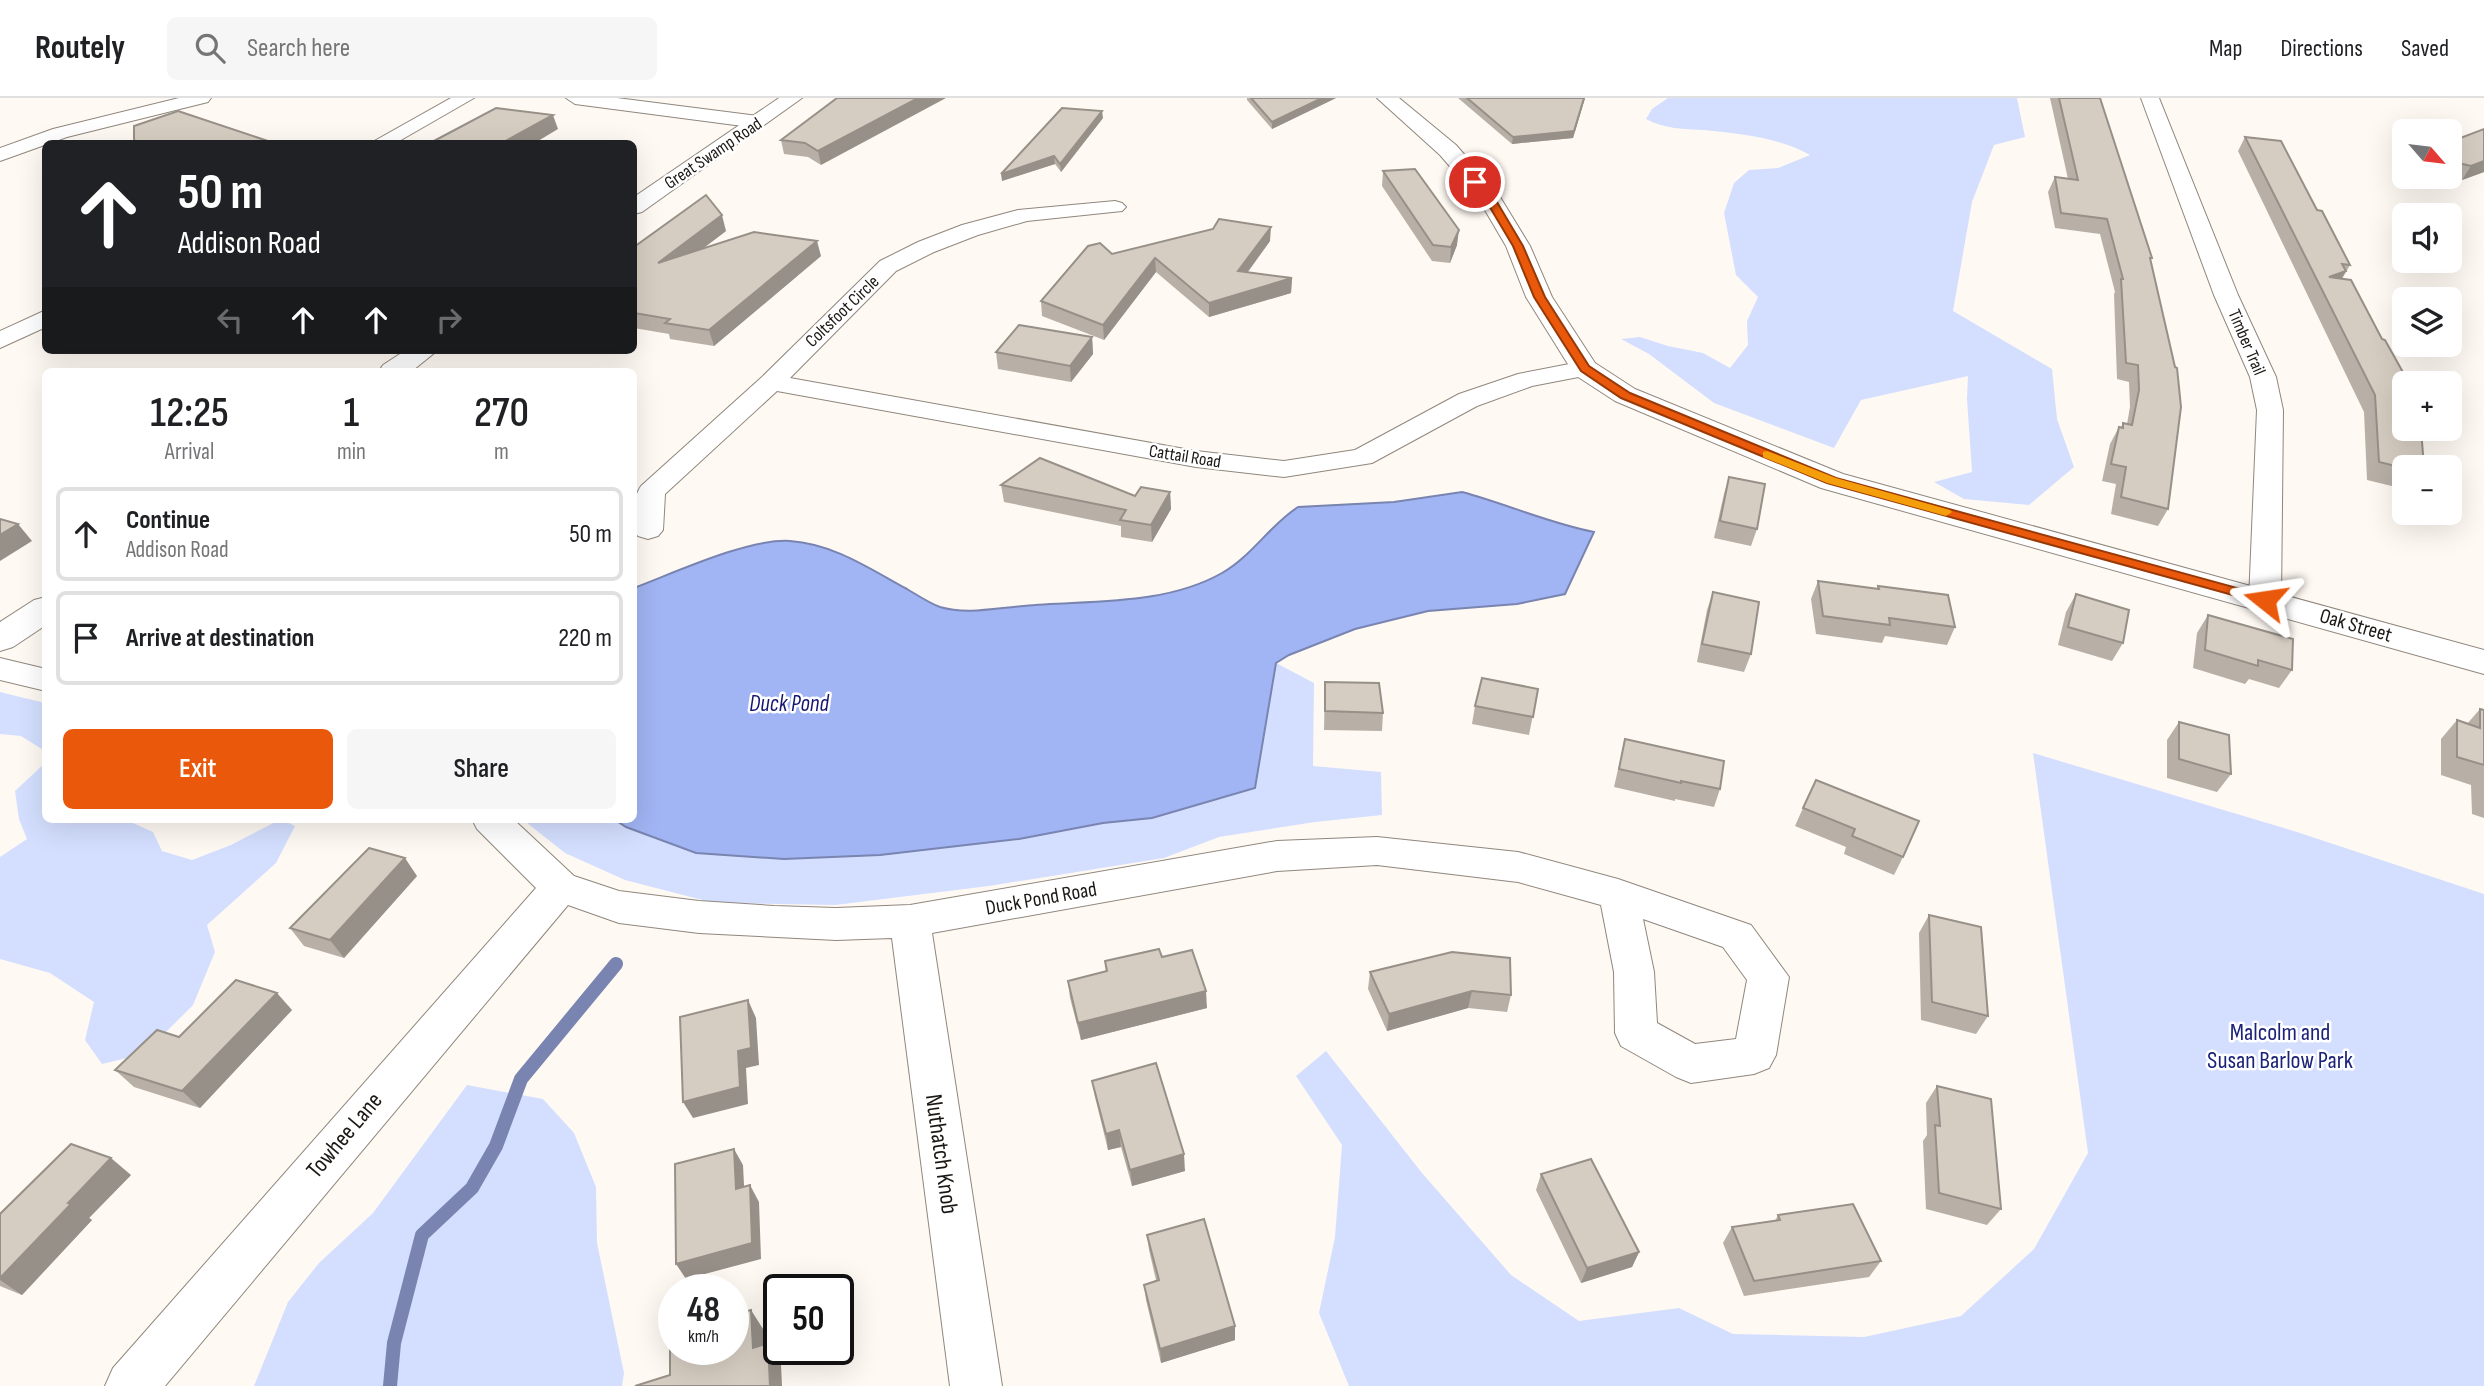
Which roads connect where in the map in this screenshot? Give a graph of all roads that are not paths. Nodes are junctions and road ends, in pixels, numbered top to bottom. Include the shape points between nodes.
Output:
1 (202, 98) edge
2 (465, 98) edge
3 (575, 98) edge
4 (792, 98) edge
5 (1387, 98) edge
6 (2150, 98) edge
7 (758, 122) junction
8 (386, 140) edge
9 (0, 155) edge
10 (637, 205) edge
11 (1115, 207) dead end
12 (42, 319) edge
13 (0, 341) edge
14 (418, 354) edge
15 (397, 368) edge
16 (1585, 369) junction
17 (771, 382) junction
18 (648, 530) dead end
19 (2265, 600) junction
20 (42, 611) edge
21 (0, 639) edge
22 (2484, 662) edge
23 (0, 669) edge
24 (42, 679) edge
25 (494, 823) edge
26 (560, 887) junction
27 (1618, 894) junction
28 (910, 921) junction
29 (131, 1386) edge
30 (976, 1386) edge

1 - 9 street via 60,133
2 - 8 street
3 - 7 street
4 - 7 main road, Great Swamp Road
5 - 16 main road via 1448,150 1489,197 1518,246 1539,297
6 - 19 street, Timber Trail via 2226,295 2263,377 2270,410
7 - 10 main road, Great Swamp Road
11 - 17 street, Coltsfoot Circle via 1026,215 970,230 888,266
12 - 13 street
14 - 15 main road
16 - 17 street, Cattail Road via 1527,379 1468,400 1362,457 1284,469 1196,459
16 - 19 main road, Oak Street via 1625,395 1832,481
17 - 18 street, Coltsfoot Circle via 651,492
19 - 22 main road, Oak Street
20 - 21 main road
23 - 24 street
25 - 26 street, Duck Pond Road
26 - 28 street, Duck Pond Road via 619,906 699,917 836,924
26 - 29 street, Towhee Lane
27 - 27 street, Duck Pond Road via 1634,972 1636,1034 1691,1065 1754,1055 1768,977 1737,936
27 - 28 street, Duck Pond Road via 1518,867 1377,851 1277,856
28 - 30 street, Nuthatch Knob

